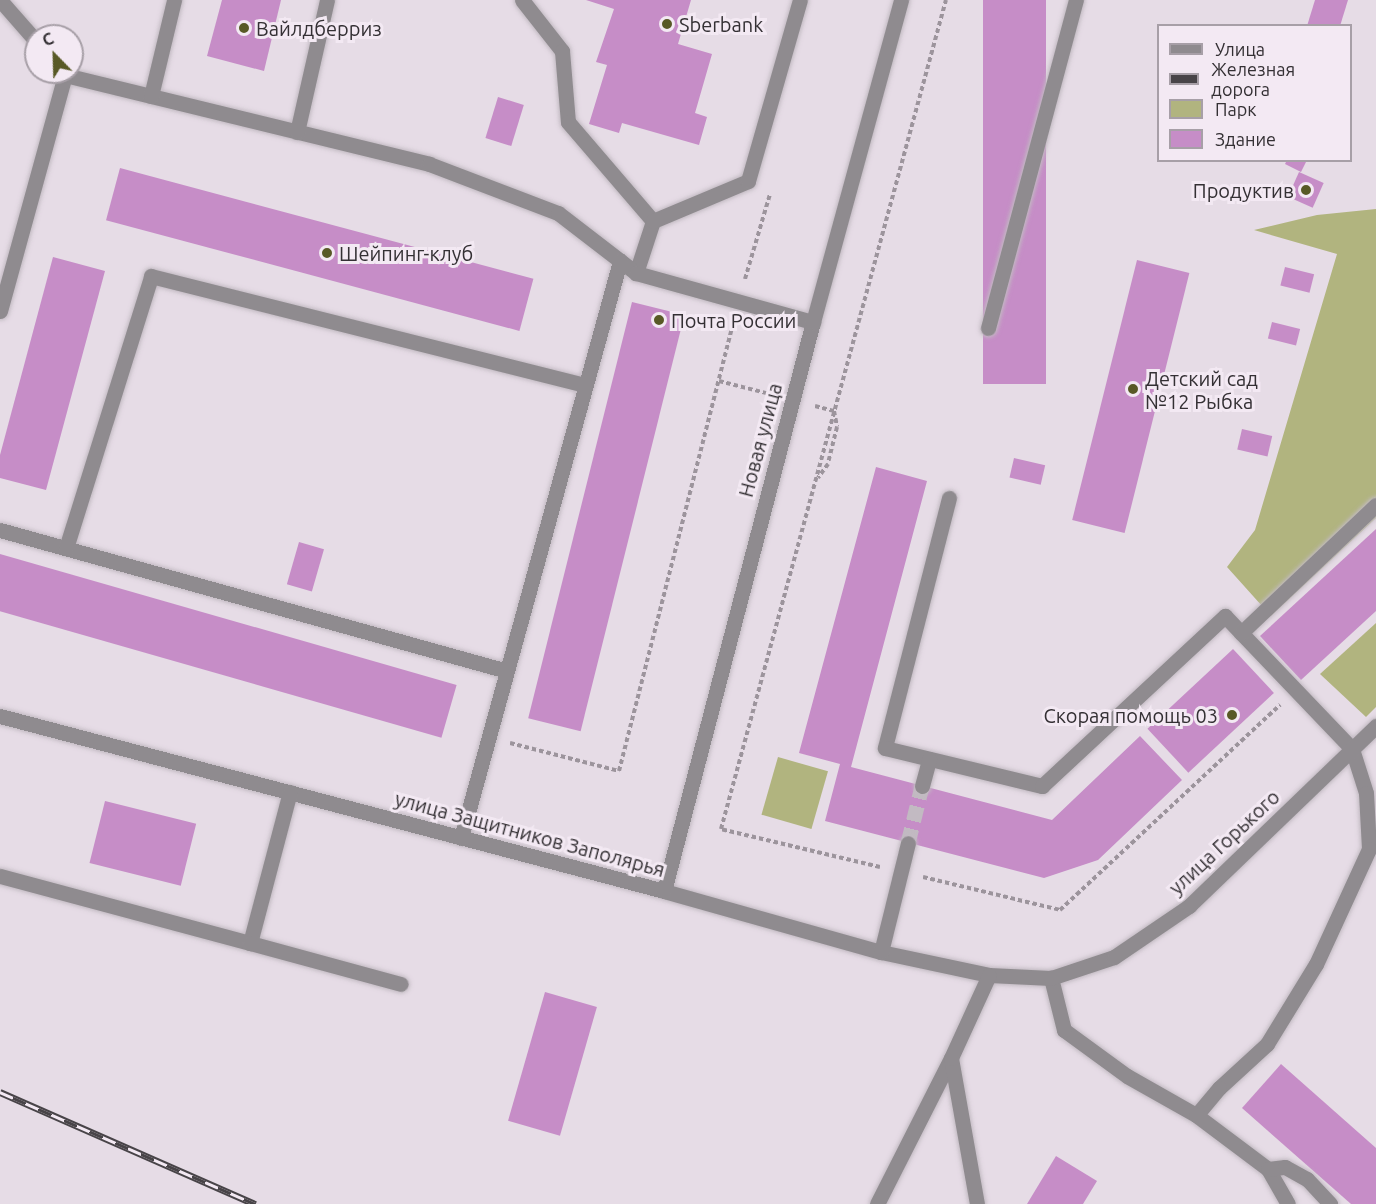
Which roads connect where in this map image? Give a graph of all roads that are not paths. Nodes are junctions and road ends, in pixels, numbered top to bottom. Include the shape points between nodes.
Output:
1 (0, 0) edge
2 (174, 0) edge
3 (327, 0) edge
4 (522, 0) edge
5 (800, 0) edge
6 (901, 0) edge
7 (1076, 0) edge
8 (24, 27) edge
9 (84, 78) edge
10 (61, 84) edge
11 (151, 96) junction
12 (297, 132) junction
13 (653, 221) junction
14 (620, 261) junction
15 (636, 273) junction
16 (0, 311) edge
17 (813, 322) junction
18 (988, 328) dead end
19 (585, 385) junction
20 (949, 498) dead end
21 (1376, 505) edge
22 (0, 530) edge
23 (66, 548) junction
24 (1242, 633) junction
25 (507, 671) junction
26 (0, 716) edge
27 (1376, 726) edge
28 (1352, 749) junction
29 (929, 759) junction
30 (922, 786) tunnel mouth
31 (290, 792) junction
32 (461, 838) junction
33 (908, 843) tunnel mouth
34 (0, 876) edge
35 (664, 891) junction
36 (250, 943) junction
37 (881, 952) junction
38 (989, 975) junction
39 (1051, 978) junction
40 (401, 984) dead end
41 (951, 1058) junction
42 (1196, 1115) junction
43 (1268, 1169) junction
44 (878, 1204) edge
45 (977, 1204) edge
46 (1288, 1204) edge
47 (1330, 1204) edge

1 - 8 street
2 - 11 street
3 - 12 street
4 - 13 street via 562,51 568,122
5 - 13 street via 747,181
6 - 17 street, Новая улица
7 - 18 street
9 - 11 street
10 - 16 street
11 - 12 street
12 - 14 street via 429,164 558,213
13 - 15 street
14 - 15 street
14 - 19 street
15 - 17 street
17 - 35 street, Новая улица
19 - 23 street via 151,276
19 - 25 street
20 - 29 street via 885,748
21 - 24 street
22 - 23 street
23 - 25 street
24 - 28 street
24 - 29 street via 1225,616 1042,786
25 - 32 street
26 - 31 street, улица Защитников Заполярья
27 - 28 street, улица Горького
28 - 39 street, улица Горького via 1189,906 1114,957
28 - 42 street via 1366,793 1369,849 1316,964 1267,1044
29 - 30 street
31 - 32 street, улица Защитников Заполярья
31 - 36 street
32 - 35 street, улица Защитников Заполярья
33 - 37 street
34 - 36 street
35 - 37 street, улица Защитников Заполярья
36 - 40 street
37 - 38 street, улица Защитников Заполярья
38 - 39 street, улица Защитников Заполярья
38 - 41 street
39 - 42 street via 1064,1030 1127,1076
41 - 44 street
41 - 45 street
42 - 43 street
43 - 46 street
43 - 47 street via 1285,1167 1307,1179

